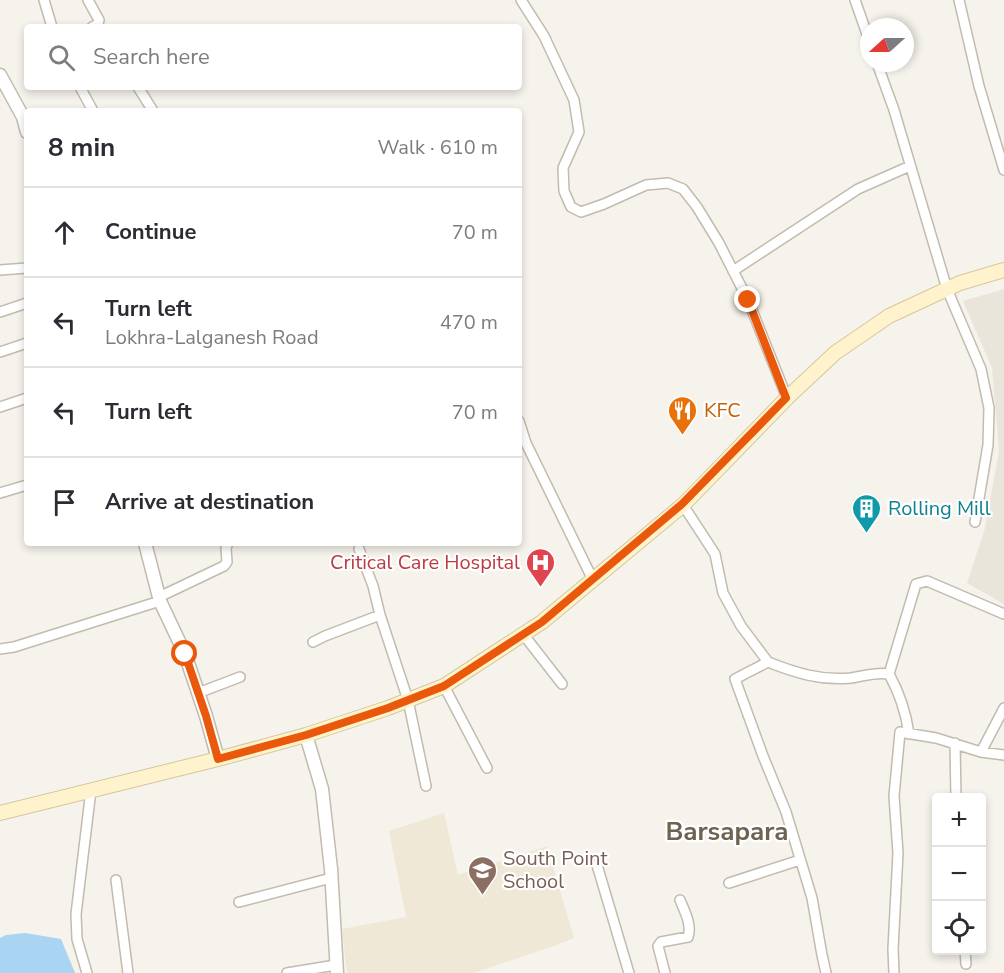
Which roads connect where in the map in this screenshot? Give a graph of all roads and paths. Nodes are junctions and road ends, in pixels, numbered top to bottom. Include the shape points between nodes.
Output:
1 (44, 0) edge
2 (88, 0) edge
3 (521, 0) edge
4 (855, 0) edge
5 (959, 0) edge
6 (861, 18) edge
7 (51, 24) edge
8 (98, 24) edge
9 (880, 72) edge
10 (0, 75) edge
11 (82, 90) edge
12 (140, 90) edge
13 (91, 108) edge
14 (151, 108) edge
15 (24, 121) edge
16 (910, 166) junction
17 (1004, 170) edge
18 (24, 268) edge
19 (0, 270) edge
20 (1004, 270) edge
21 (733, 271) junction
22 (947, 289) junction
23 (24, 304) edge
24 (0, 312) edge
25 (24, 344) edge
26 (0, 352) edge
27 (786, 398) junction
28 (24, 399) edge
29 (0, 407) edge
30 (522, 430) edge
31 (24, 485) edge
32 (0, 493) edge
33 (682, 504) junction
34 (975, 522) dead end
35 (146, 546) edge
36 (227, 546) edge
37 (359, 549) dead end
38 (593, 579) junction
39 (160, 599) junction
40 (1004, 614) edge
41 (380, 615) junction
42 (523, 634) junction
43 (313, 642) dead end
44 (0, 649) edge
45 (768, 662) junction
46 (889, 674) junction
47 (240, 677) dead end
48 (562, 684) dead end
49 (444, 686) junction
50 (198, 693) junction
51 (408, 700) junction
52 (1004, 708) edge
53 (909, 734) junction
54 (306, 735) junction
55 (955, 744) junction
56 (981, 752) junction
57 (1004, 755) edge
58 (218, 759) junction
59 (487, 768) dead end
60 (426, 786) dead end
61 (91, 790) junction
62 (956, 793) edge
63 (0, 813) edge
64 (800, 860) junction
65 (597, 865) dead end
66 (331, 878) junction
67 (116, 879) dead end
68 (729, 883) dead end
69 (680, 900) dead end
70 (238, 902) dead end
71 (965, 955) edge
72 (966, 964) dead end
73 (337, 969) edge
74 (87, 973) edge
75 (128, 973) edge
76 (287, 973) edge
77 (629, 973) edge
78 (665, 973) edge
79 (826, 973) edge
80 (894, 973) edge

1 - 7 street
2 - 8 street
3 - 21 street via 544,36 574,100 579,132 563,168 564,191 571,207 581,212 646,185 668,183 683,189 697,207
4 - 6 street
5 - 17 street
9 - 16 street
10 - 15 street
11 - 13 street
12 - 14 street
16 - 21 street via 858,189
16 - 22 street
18 - 19 street
20 - 22 main road
21 - 27 street
22 - 27 main road via 889,316 835,353
22 - 34 street via 981,369 988,408 988,445
23 - 24 street
25 - 26 street
27 - 33 main road
28 - 29 street
30 - 38 street
31 - 32 street
33 - 38 main road
33 - 45 street via 715,554 723,593
35 - 39 street
36 - 39 street via 224,566
37 - 41 street
38 - 42 main road
39 - 44 street
39 - 50 street
40 - 46 street via 927,582 916,584
41 - 43 street
41 - 51 street
42 - 48 street
42 - 49 main road
45 - 46 street via 795,673 828,679
45 - 64 street via 735,679 786,812
46 - 53 street via 897,687
47 - 50 street
49 - 51 main road
49 - 59 street
50 - 58 street
51 - 54 main road
51 - 60 street
52 - 56 street
53 - 55 street
53 - 80 street via 900,732 894,796 898,853
54 - 58 main road
54 - 66 street via 322,789
55 - 56 street
55 - 62 street
56 - 57 street
58 - 61 main road
61 - 63 main road
61 - 74 street via 76,914 77,939
64 - 68 street
64 - 79 street via 812,898
65 - 77 street
66 - 70 street
66 - 73 street
67 - 75 street
69 - 78 street via 690,933 658,946
71 - 72 street
73 - 76 street

